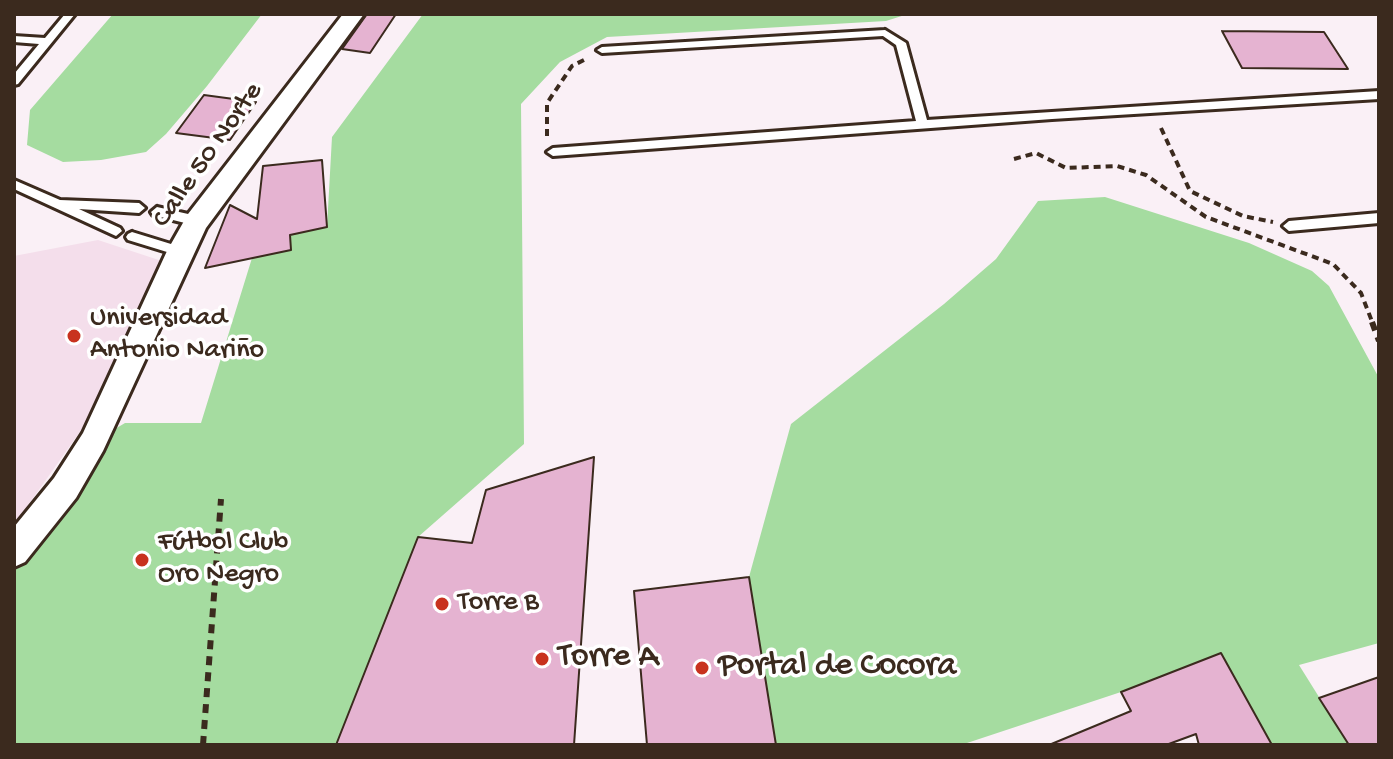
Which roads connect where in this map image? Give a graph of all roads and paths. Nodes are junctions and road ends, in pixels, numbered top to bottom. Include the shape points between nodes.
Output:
1 (70, 14) edge
2 (354, 14) edge
3 (14, 39) edge
4 (47, 41) junction
5 (602, 50) joint
6 (14, 81) edge
7 (1375, 95) edge
8 (1152, 108) junction
9 (1379, 108) edge
10 (923, 125) junction
11 (553, 152) joint
12 (1014, 159) dead end
13 (14, 184) edge
14 (61, 203) junction
15 (139, 208) dead end
16 (157, 212) dead end
17 (1379, 218) edge
18 (197, 221) junction
19 (1289, 226) joint
20 (116, 231) dead end
21 (132, 237) dead end
22 (180, 251) junction
23 (1379, 341) edge
24 (221, 499) dead end
25 (14, 551) edge
26 (203, 745) edge

1 - 4 lane
2 - 18 street, Calle 50 Norte
3 - 4 lane
4 - 6 lane
5 - 10 lane via 885,33 901,43
5 - 11 path via 572,66 547,103 546,132
7 - 8 lane
7 - 9 lane
8 - 10 lane
8 - 19 path via 1190,191 1243,216
10 - 11 lane
12 - 23 path via 1036,153 1066,168 1117,166 1146,175 1206,217 1333,264 1361,293
13 - 14 lane
14 - 15 lane
14 - 20 lane
16 - 18 lane
17 - 19 lane
18 - 22 street, Calle 50 Norte
21 - 22 lane
22 - 25 street, Calle 50 Norte via 93,442 65,488
24 - 26 path

